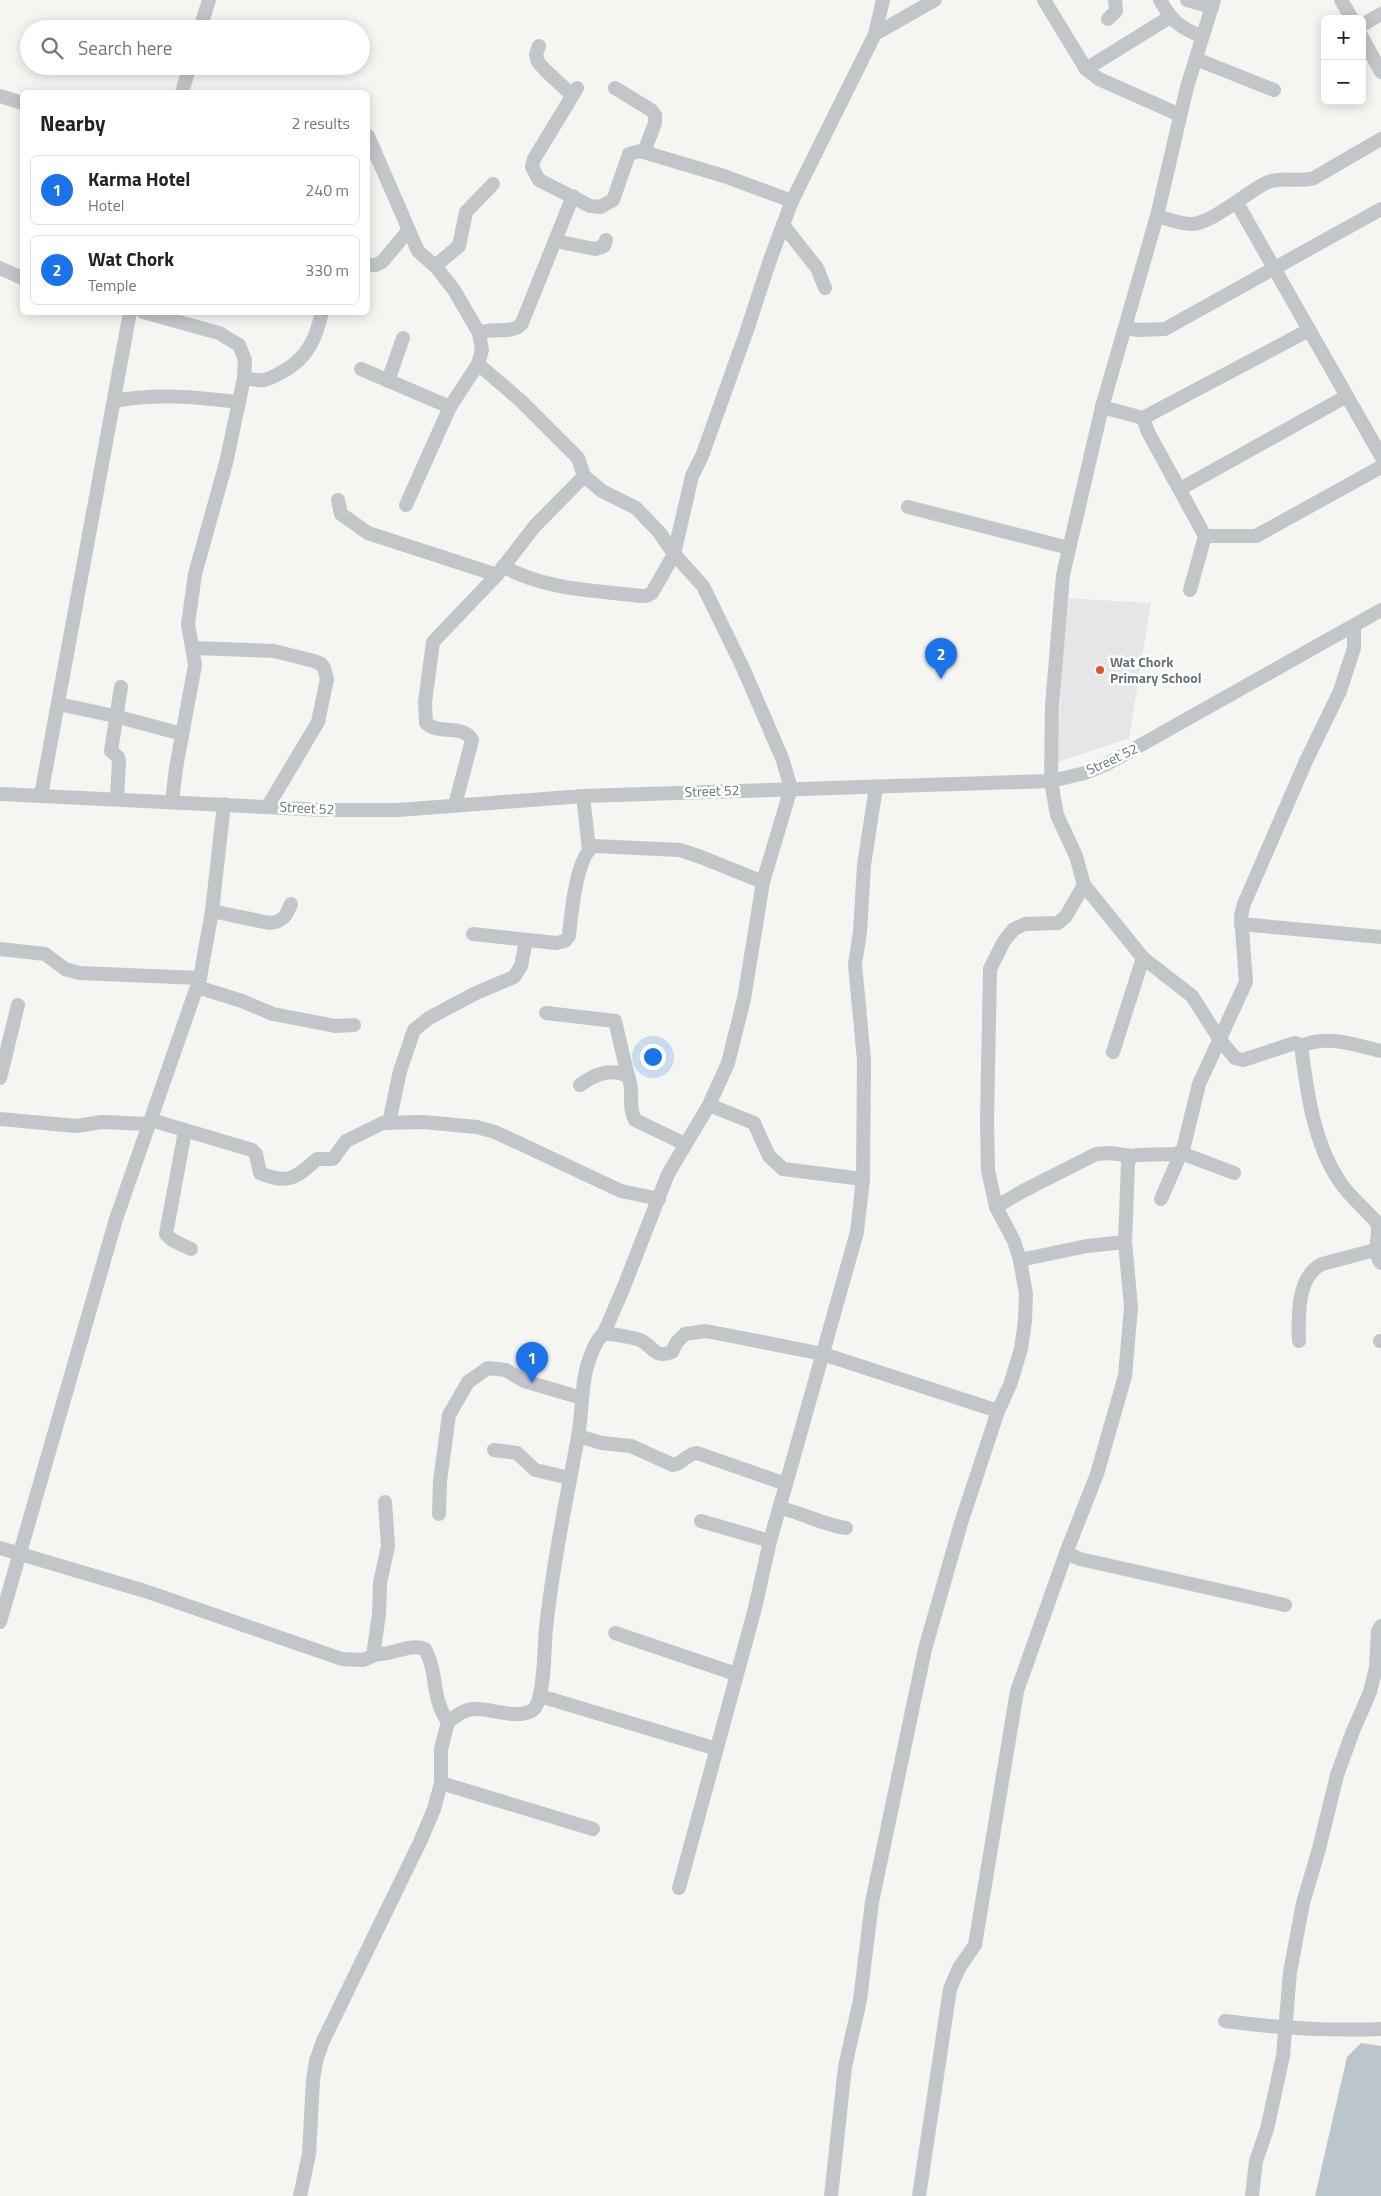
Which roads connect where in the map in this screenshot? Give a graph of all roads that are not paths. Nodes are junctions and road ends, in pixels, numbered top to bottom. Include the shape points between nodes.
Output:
1 (209, 0) edge
2 (883, 0) edge
3 (935, 0) edge
4 (1044, 0) edge
5 (1115, 0) edge
6 (1160, 0) edge
7 (1187, 0) edge
8 (1341, 0) edge
9 (1213, 3) edge
10 (1381, 14) edge
11 (1350, 15) edge
12 (1170, 17) junction
13 (1108, 19) dead end
14 (203, 20) edge
15 (1366, 22) edge
16 (875, 34) junction
17 (1202, 37) junction
18 (1366, 44) edge
19 (539, 46) dead end
20 (1196, 59) junction
21 (1086, 69) junction
22 (1381, 72) edge
23 (187, 75) edge
24 (615, 88) dead end
25 (183, 90) edge
26 (1274, 90) dead end
27 (0, 96) edge
28 (20, 102) edge
29 (1180, 115) junction
30 (1381, 139) edge
31 (370, 141) edge
32 (644, 152) junction
33 (493, 184) dead end
34 (573, 196) junction
35 (792, 201) junction
36 (1237, 203) junction
37 (1381, 209) edge
38 (1157, 216) junction
39 (783, 225) junction
40 (408, 231) junction
41 (606, 240) dead end
42 (555, 241) junction
43 (370, 265) edge
44 (435, 266) junction
45 (0, 268) edge
46 (1274, 269) junction
47 (20, 277) edge
48 (825, 288) dead end
49 (129, 315) edge
50 (154, 315) edge
51 (321, 315) edge
52 (1125, 328) junction
53 (1309, 330) junction
54 (479, 334) junction
55 (403, 338) dead end
56 (478, 364) junction
57 (362, 369) dead end
58 (244, 378) junction
59 (388, 381) junction
60 (1347, 396) junction
61 (114, 401) junction
62 (238, 402) junction
63 (450, 407) junction
64 (1102, 407) junction
65 (1143, 418) junction
66 (1381, 456) edge
67 (1381, 467) edge
68 (584, 476) junction
69 (1180, 489) junction
70 (338, 500) dead end
71 (406, 505) dead end
72 (908, 507) dead end
73 (1205, 536) junction
74 (1069, 548) junction
75 (674, 554) junction
76 (500, 570) junction
77 (1190, 590) dead end
78 (1381, 610) edge
79 (1354, 626) junction
80 (194, 648) junction
81 (121, 687) dead end
82 (58, 704) junction
83 (116, 716) junction
84 (182, 734) junction
85 (1051, 781) junction
86 (876, 787) junction
87 (791, 788) junction
88 (0, 794) edge
89 (41, 795) junction
90 (584, 796) junction
91 (117, 798) junction
92 (172, 801) junction
93 (224, 804) junction
94 (455, 805) junction
95 (268, 806) junction
96 (589, 849) junction
97 (763, 882) junction
98 (1084, 885) junction
99 (291, 904) dead end
100 (212, 911) junction
101 (1241, 924) junction
102 (473, 934) dead end
103 (1381, 937) edge
104 (526, 940) junction
105 (0, 949) edge
106 (1143, 958) junction
107 (199, 982) junction
108 (18, 1005) dead end
109 (546, 1013) dead end
110 (354, 1025) dead end
111 (1220, 1040) junction
112 (1301, 1046) junction
113 (1113, 1052) dead end
114 (1381, 1052) edge
115 (628, 1076) junction
116 (0, 1078) edge
117 (580, 1085) dead end
118 (709, 1105) junction
119 (0, 1120) edge
120 (150, 1122) junction
121 (390, 1123) junction
122 (185, 1130) junction
123 (685, 1144) junction
124 (1181, 1153) junction
125 (1132, 1156) junction
126 (1234, 1173) dead end
127 (863, 1178) junction
128 (658, 1199) junction
129 (1161, 1199) dead end
130 (996, 1208) junction
131 (1126, 1242) junction
132 (191, 1248) dead end
133 (1375, 1250) junction
134 (1020, 1260) junction
135 (1381, 1263) edge
136 (604, 1333) junction
137 (1299, 1341) dead end
138 (823, 1354) junction
139 (582, 1398) junction
140 (998, 1411) junction
141 (578, 1436) junction
142 (494, 1450) dead end
143 (570, 1478) junction
144 (786, 1484) junction
145 (385, 1502) dead end
146 (780, 1508) junction
147 (440, 1514) dead end
148 (702, 1521) dead end
149 (846, 1528) dead end
150 (770, 1541) junction
151 (0, 1548) edge
152 (1066, 1552) junction
153 (19, 1554) junction
154 (1285, 1605) dead end
155 (0, 1622) edge
156 (1381, 1626) edge
157 (615, 1633) dead end
158 (378, 1654) junction
159 (1376, 1668) junction
160 (736, 1674) junction
161 (1381, 1684) edge
162 (540, 1696) junction
163 (448, 1722) junction
164 (717, 1749) junction
165 (441, 1783) junction
166 (593, 1829) dead end
167 (679, 1888) dead end
168 (1225, 2021) dead end
169 (1285, 2028) junction
170 (1381, 2029) edge
171 (300, 2196) edge
172 (831, 2196) edge
173 (919, 2196) edge
174 (1252, 2196) edge

1 - 14 street
2 - 16 street
3 - 16 street
4 - 21 street
5 - 13 street via 1116,11
6 - 12 street
7 - 9 street
8 - 11 street
9 - 17 street
10 - 15 street
12 - 17 street via 1182,28
12 - 21 street
16 - 35 street
17 - 20 street
18 - 22 street
19 - 34 street via 538,62 575,91 534,158 532,167 539,180
20 - 26 street
20 - 29 street
21 - 29 street via 1099,79
23 - 25 street
24 - 32 street via 655,115
27 - 28 street
29 - 38 street
30 - 36 street via 1322,174 1302,181 1281,178 1267,183
31 - 40 street
32 - 34 street via 629,154 613,200 600,207 590,206
32 - 35 street
33 - 44 street via 466,212 459,246
34 - 42 street
35 - 39 street
36 - 38 street via 1192,224
36 - 46 street
37 - 46 street
38 - 52 street
39 - 48 street via 816,268
39 - 75 street via 692,476
40 - 43 street via 382,262
40 - 44 street via 418,251
41 - 42 street via 604,246 595,249
42 - 54 street via 520,327
44 - 54 street via 454,290
45 - 47 street
46 - 52 street via 1166,330
46 - 53 street
49 - 61 street
50 - 58 street via 229,338 239,345 245,360
51 - 58 street via 317,334 306,354 272,377 264,380
52 - 64 street
53 - 60 street
53 - 65 street
54 - 56 street via 482,350
55 - 59 street
56 - 63 street
56 - 68 street via 520,400 578,458
57 - 59 street
58 - 62 street
59 - 63 street
60 - 66 street
60 - 69 street
61 - 62 street via 143,395 172,395
61 - 82 street
62 - 80 street via 209,530 194,574 188,624
63 - 71 street
64 - 65 street
64 - 74 street
65 - 69 street
67 - 73 street via 1256,536
68 - 75 street via 636,508
68 - 76 street via 534,527
69 - 73 street
70 - 76 street via 341,514 368,533
72 - 74 street
73 - 77 street
74 - 85 street via 1063,574 1052,706
75 - 76 street via 652,593 646,596 553,585
75 - 87 street via 703,586 782,758
76 - 94 street via 437,636 432,649 425,702 426,723 463,732 472,740
78 - 79 street, Street 52
79 - 85 street, Street 52 via 1107,764
79 - 101 street via 1354,648 1340,691 1252,883 1242,910
80 - 84 street via 196,665
80 - 95 street via 274,651 324,668 327,679 318,722
81 - 83 street
82 - 83 street
82 - 89 street
83 - 84 street
83 - 91 street via 111,751 118,757
84 - 92 street
85 - 86 street, Street 52
85 - 98 street via 1057,815 1076,856
86 - 87 street, Street 52
86 - 127 street via 863,874 855,964 864,1060
87 - 90 street, Street 52
87 - 97 street
88 - 89 street, Street 52
89 - 91 street, Street 52
90 - 94 street, Street 52
90 - 96 street
91 - 92 street, Street 52
92 - 93 street, Street 52
93 - 95 street, Street 52
93 - 100 street
94 - 95 street, Street 52 via 398,810
96 - 97 street via 601,845 680,850
96 - 104 street via 574,899 568,936 561,943
97 - 118 street via 733,1045
98 - 106 street
98 - 130 street via 1062,920 1025,924 1014,929 992,964 987,1131 988,1170
99 - 100 street via 283,920 276,923
100 - 107 street
101 - 103 street
101 - 111 street via 1246,982
102 - 104 street
104 - 121 street via 521,966 514,977 428,1018 414,1030 400,1071
105 - 107 street via 45,954 65,969 79,973
106 - 111 street via 1192,996
106 - 113 street
107 - 110 street via 273,1014 335,1026
107 - 120 street
108 - 116 street
109 - 115 street via 615,1020
111 - 112 street via 1239,1060 1295,1043
111 - 124 street via 1199,1084
112 - 114 street via 1311,1041 1331,1040
112 - 133 street via 1312,1112 1322,1146 1339,1180 1377,1223
115 - 117 street via 610,1071
115 - 123 street via 635,1120
118 - 123 street
118 - 127 street via 754,1123 769,1156 783,1169
119 - 120 street via 76,1126 102,1122
120 - 122 street
120 - 153 street via 116,1219
121 - 122 street via 376,1126 346,1141 333,1159 317,1159 289,1180 260,1174 256,1154 252,1150
121 - 128 street via 423,1122 486,1129 622,1191
122 - 132 street via 166,1234
123 - 128 street
124 - 125 street
124 - 126 street
124 - 129 street
125 - 130 street via 1096,1154
125 - 131 street via 1127,1166
127 - 138 street via 857,1232
128 - 136 street
130 - 134 street via 1014,1240
131 - 134 street via 1087,1246
131 - 152 street via 1131,1307 1124,1376 1097,1474
133 - 135 street
133 - 137 street via 1322,1264 1309,1274 1299,1311
134 - 140 street via 1026,1294 1025,1321 1010,1385
136 - 138 street via 639,1340 655,1353 664,1355 672,1352 685,1334 706,1331
136 - 139 street via 598,1338 590,1358
138 - 140 street
138 - 144 street
139 - 141 street
139 - 147 street via 524,1381 506,1370 488,1368 468,1382 449,1415 440,1481
140 - 172 street via 925,1649 872,1902 860,2000 845,2067
141 - 143 street
141 - 144 street via 631,1446 673,1465 697,1454
142 - 143 street via 517,1453 535,1470
143 - 162 street via 549,1602
144 - 146 street
145 - 158 street via 388,1537 374,1649
146 - 149 street
146 - 150 street
148 - 150 street
150 - 160 street
151 - 153 street
152 - 154 street via 1080,1559
152 - 173 street via 1017,1692 975,1945 959,1968 950,1990
153 - 155 street
153 - 158 street via 146,1591 342,1659 363,1660
156 - 159 street via 1376,1643
157 - 160 street
158 - 163 street via 406,1648 425,1649 430,1658 436,1700
159 - 161 street
159 - 169 street via 1370,1692 1337,1775 1303,1903 1290,1972
160 - 164 street
162 - 163 street via 533,1710 527,1713 465,1710
162 - 164 street
163 - 165 street via 441,1749
164 - 167 street
165 - 166 street
165 - 171 street via 420,1842 321,2048 314,2080 309,2154
168 - 169 street
169 - 170 street
169 - 174 street via 1284,2056 1256,2161

